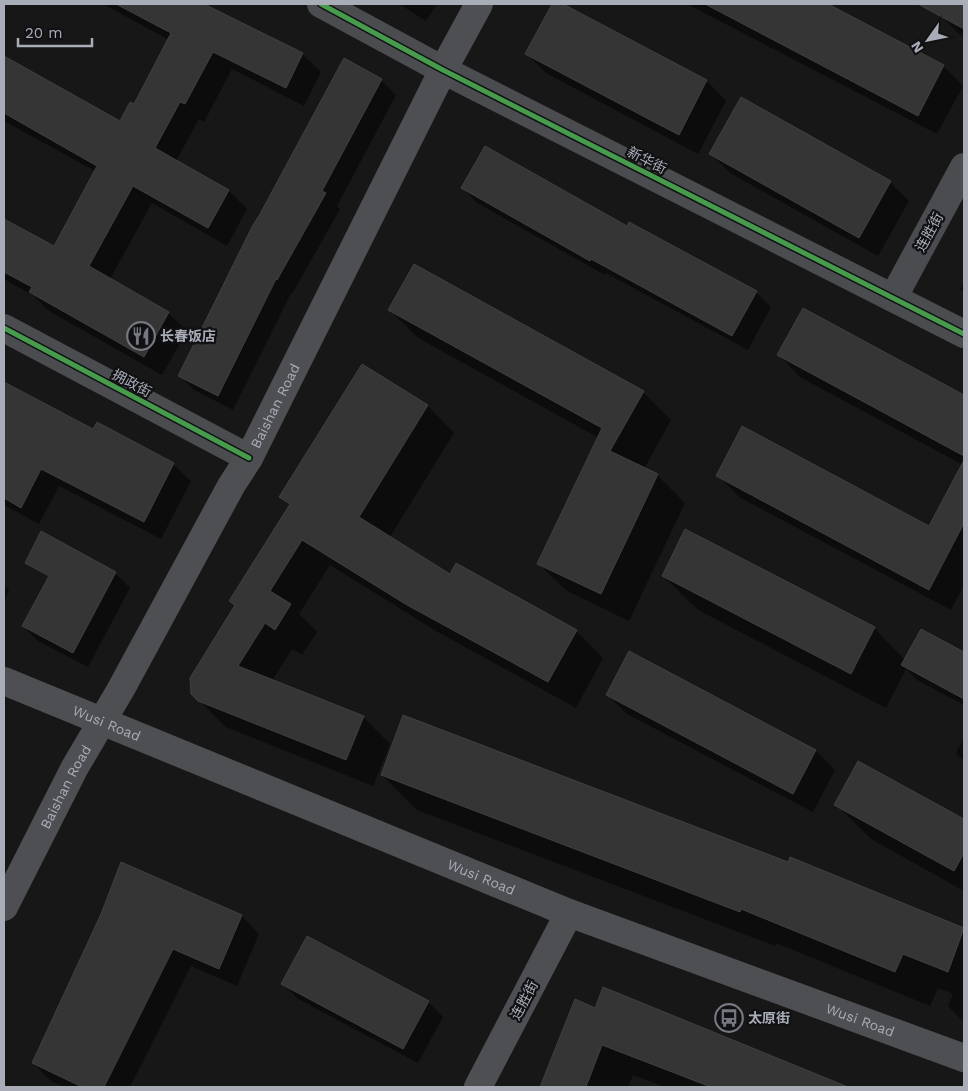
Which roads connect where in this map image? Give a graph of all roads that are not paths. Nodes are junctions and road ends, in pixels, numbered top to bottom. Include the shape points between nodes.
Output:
1 (321, 4) edge
2 (479, 4) edge
3 (443, 70) junction
4 (964, 167) edge
5 (893, 298) junction
6 (4, 328) edge
7 (964, 334) edge
8 (249, 458) junction
9 (4, 682) edge
10 (101, 722) junction
11 (4, 907) edge
12 (570, 913) junction
13 (964, 1058) edge
14 (478, 1087) edge

1 - 3 street, 新华街
2 - 3 main road, Baishan Road
3 - 5 street, 新华街
3 - 8 main road, Baishan Road
4 - 5 street, 连胜街
5 - 7 street, 新华街
6 - 8 street, 拥政街
8 - 10 main road, Baishan Road
9 - 10 main road, Wusi Road
10 - 11 main road, Baishan Road
10 - 12 main road, Wusi Road
12 - 13 main road, Wusi Road
12 - 14 main road, 连胜街

